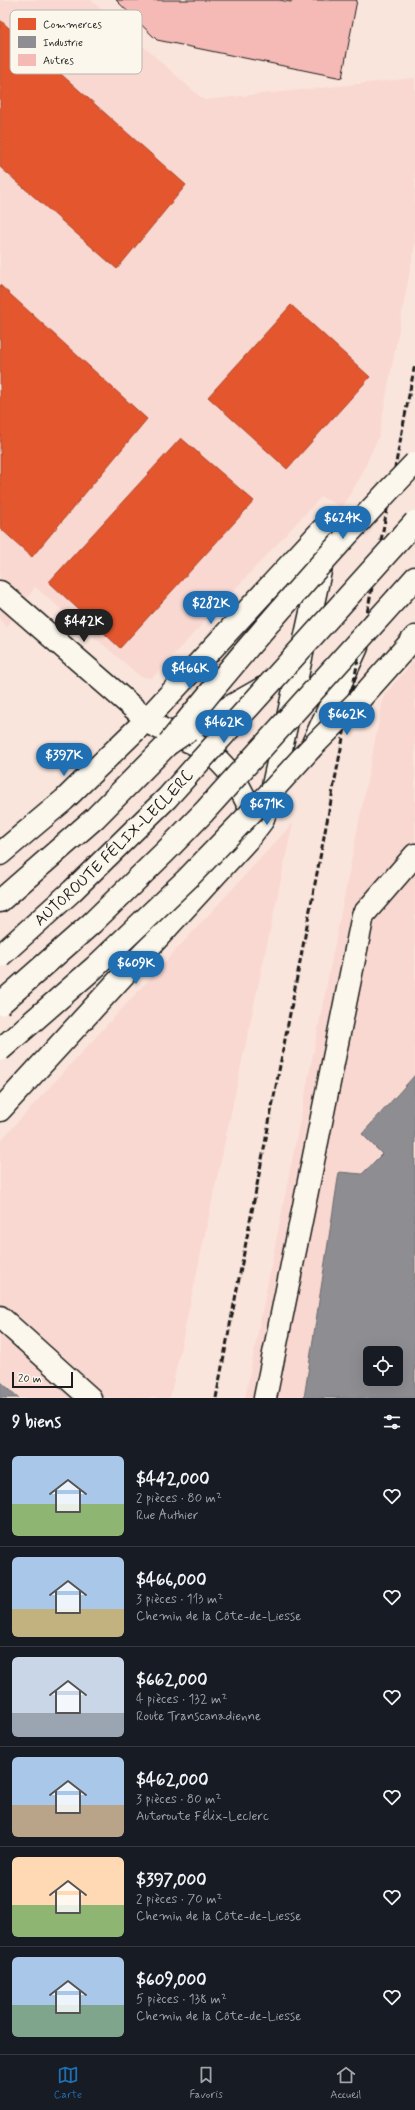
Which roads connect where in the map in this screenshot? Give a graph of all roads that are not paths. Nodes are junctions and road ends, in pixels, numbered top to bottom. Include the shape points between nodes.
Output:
1 (415, 463) edge
2 (415, 522) edge
3 (300, 553) junction
4 (322, 559) junction
5 (415, 578) edge
6 (0, 592) edge
7 (361, 637) junction
8 (415, 637) edge
9 (269, 685) junction
10 (146, 720) junction
11 (168, 744) junction
12 (311, 748) junction
13 (249, 838) junction
14 (0, 854) edge
15 (415, 855) edge
16 (0, 901) edge
17 (0, 956) edge
18 (0, 1004) edge
19 (0, 1050) edge
20 (0, 1110) edge
21 (0, 1317) edge
22 (90, 1398) edge
23 (265, 1398) edge

1 - 11 main road, bridge via 238,656
2 - 9 main road, AUTOROUTE FÉLIX-LECLERC, bridge
3 - 4 main road
3 - 4 main road via 322,530 326,540
3 - 10 main road
4 - 13 main road via 270,799 262,821
5 - 7 main road, bridge
6 - 10 main road
7 - 12 main road, bridge
7 - 18 main road, bridge via 166,852 87,928
8 - 12 main road, bridge via 359,700
9 - 11 main road, bridge
9 - 17 main road, AUTOROUTE FÉLIX-LECLERC, bridge via 167,798 72,891
10 - 13 main road via 195,744 227,768 249,806
10 - 14 main road via 64,800
11 - 16 main road via 96,818
12 - 19 main road, bridge via 188,878 96,967
13 - 20 main road
15 - 23 main road via 363,915
21 - 22 main road

